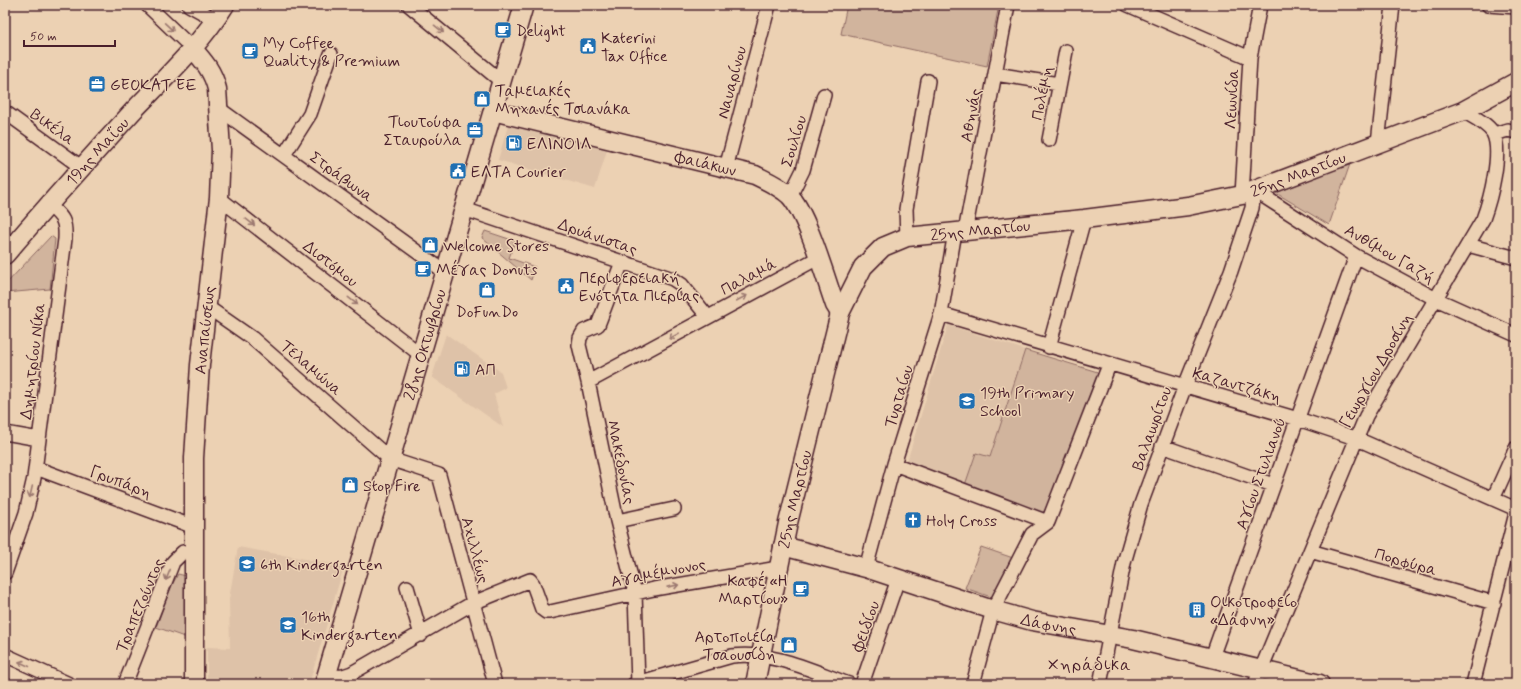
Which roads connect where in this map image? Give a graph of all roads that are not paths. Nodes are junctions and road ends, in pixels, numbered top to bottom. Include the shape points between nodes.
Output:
1 (147, 5) edge
2 (189, 5) edge
3 (409, 5) edge
4 (524, 5) edge
5 (769, 5) edge
6 (1008, 5) edge
7 (1128, 5) edge
8 (1260, 5) edge
9 (1393, 5) edge
10 (1488, 5) edge
11 (1516, 8) edge
12 (221, 12) edge
13 (192, 48) junction
14 (1066, 51) dead end
15 (331, 54) dead end
16 (1250, 58) junction
17 (995, 74) junction
18 (501, 81) junction
19 (928, 81) dead end
20 (1516, 82) edge
21 (1059, 84) junction
22 (824, 95) dead end
23 (218, 108) junction
24 (493, 110) junction
25 (1463, 111) junction
26 (5, 112) edge
27 (1516, 132) edge
28 (1494, 134) junction
29 (1049, 140) dead end
30 (1378, 143) junction
31 (284, 155) junction
32 (81, 167) junction
33 (726, 168) junction
34 (1248, 193) junction
35 (790, 196) junction
36 (219, 198) junction
37 (48, 204) junction
38 (464, 209) junction
39 (1084, 220) junction
40 (960, 232) junction
41 (907, 237) junction
42 (1468, 245) junction
43 (5, 255) edge
44 (1356, 256) junction
45 (818, 258) junction
46 (1516, 258) edge
47 (622, 262) junction
48 (445, 272) junction
49 (1436, 299) junction
50 (206, 306) junction
51 (840, 313) junction
52 (941, 314) junction
53 (708, 317) junction
54 (1516, 335) edge
55 (1049, 347) junction
56 (421, 355) junction
57 (1109, 365) junction
58 (588, 382) junction
59 (1185, 386) junction
60 (1298, 419) junction
61 (5, 433) edge
62 (1355, 438) junction
63 (39, 439) junction
64 (1162, 446) junction
65 (1516, 448) edge
66 (390, 459) junction
67 (894, 464) junction
68 (36, 468) junction
69 (1273, 485) junction
70 (1493, 499) junction
71 (674, 509) dead end
72 (1516, 509) edge
73 (1516, 513) edge
74 (617, 522) junction
75 (1048, 522) junction
76 (194, 527) junction
77 (783, 546) junction
78 (194, 551) junction
79 (1310, 551) junction
80 (778, 568) junction
81 (866, 568) junction
82 (5, 573) edge
83 (898, 579) junction
84 (407, 587) dead end
85 (635, 593) junction
86 (473, 603) junction
87 (1494, 603) junction
88 (993, 610) junction
89 (1110, 634) junction
90 (421, 635) junction
91 (5, 655) edge
92 (759, 655) junction
93 (1212, 657) junction
94 (1258, 677) edge
95 (325, 681) edge
96 (70, 684) edge
97 (125, 684) edge
98 (194, 684) edge
99 (495, 684) edge
100 (637, 684) edge
101 (755, 684) edge
102 (849, 684) edge
103 (862, 684) edge
104 (973, 684) edge
105 (1100, 684) edge
106 (1320, 684) edge
107 (1472, 684) edge

1 -> 13 street, Αναπαύσεως
2 - 12 street
3 -> 18 street
4 - 18 street, 28ης Οκτωβρίου
5 - 33 street, Ναυαρίνου
6 - 17 street, Αθηνάς
7 - 16 street
8 - 16 street, Λεωνίδα
9 - 30 street
10 - 11 street
12 - 13 street, 19ης Μαΐου
13 - 23 street, Αναπαύσεως via 209,67 215,80
13 - 32 street, 19ης Μαΐου
14 - 21 street, Πολέμη
15 - 31 street via 310,114
16 - 34 street, Λεωνίδα
17 - 21 street
17 - 40 street, Αθηνάς
18 - 24 street, 28ης Οκτωβρίου
19 - 41 street via 906,209
20 - 25 street, 25ης Μαρτίου
21 - 29 street, Πολέμη
22 - 35 street, Σουλίου via 803,170
23 - 31 street, Στράβωνα
23 - 36 street, Αναπαύσεως via 221,150
24 - 33 street, Φαιάκων
24 - 38 street, 28ης Οκτωβρίου
25 - 28 street
25 - 30 street, 25ης Μαρτίου
26 - 32 street, Βικέλα
27 - 28 street via 1508,130
28 - 42 street, Γεωργίου Δροσίνη via 1495,172 1489,202 1483,219
30 - 34 street, 25ης Μαρτίου
31 - 48 street, Στράβωνα
32 - 37 street, 19ης Μαΐου
33 - 35 street, Φαιάκων via 774,183
34 - 39 street, 25ης Μαρτίου via 1188,206
34 - 44 street, Ανθίμου Γαζή
34 - 59 street, Βαλαωρίτου via 1252,208 1231,271
35 - 45 street, Φαιάκων via 801,214
36 - 50 street, Αναπαύσεως
36 -> 56 street, Διστόμου
37 - 43 street, 19ης Μαΐου
37 - 63 street, Δημητρίου Νίκα via 63,218 66,228
38 - 47 street, Δρυάνιστας
38 - 48 street, 28ης Οκτωβρίου
39 - 40 street, 25ης Μαρτίου
39 - 55 street
40 - 41 street, 25ης Μαρτίου
40 - 52 street, Τυρταίου
41 - 51 street, 25ης Μαρτίου via 883,247 863,267
42 - 46 street
42 - 49 street, Γεωργίου Δροσίνη
44 - 49 street, Ανθίμου Γαζή
44 - 60 street, Αγίου Στυλιανού
45 - 51 street, Φαιάκων
53 -> 45 street, Παλαμά
47 - 53 street, Δρυάνιστας via 673,279 682,285
47 - 58 street, Μακεδονίας via 598,325 584,331 580,338 579,345
48 - 56 street, 28ης Οκτωβρίου
49 - 54 street, Ανθίμου Γαζή
49 - 62 street, Γεωργίου Δροσίνη
50 - 66 street, Τελαμώνα via 252,338
50 - 76 street, Αναπαύσεως via 195,442
51 - 77 street, 25ης Μαρτίου
52 - 55 street, Καζαντζάκη
52 - 67 street, Τυρταίου
53 -> 58 street, Παλαμά
55 - 57 street, Καζαντζάκη
56 - 66 street, 28ης Οκτωβρίου
57 - 59 street, Καζαντζάκη
57 - 75 street
58 - 74 street, Μακεδονίας
59 - 60 street, Καζαντζάκη
59 - 64 street, Βαλαωρίτου
60 - 62 street, Καζαντζάκη
60 - 69 street, Αγίου Στυλιανού
61 - 63 street
62 - 70 street, Καζαντζάκη
62 - 79 street, Γεωργίου Δροσίνη
63 - 68 street, Δημητρίου Νίκα
64 - 69 street
64 - 89 street, Βαλαωρίτου via 1141,504 1124,563
65 - 70 street
66 - 86 street, Αχιλλέως via 439,475
66 - 95 street, 28ης Οκτωβρίου
67 - 75 street
67 - 81 street, Τυρταίου
68 - 76 street, Γρυπάρη
68 -> 82 street, Δημητρίου Νίκα via 26,513
69 - 93 street, Αγίου Στυλιανού
70 - 72 street, Καζαντζάκη
71 - 74 street
73 - 87 street
74 - 85 street, Μακεδονίας
75 - 88 street via 1032,534
76 - 78 street, Αναπαύσεως
77 - 80 street, 25ης Μαρτίου
77 - 81 street, Δάφνης
78 -> 97 street, Τραπεζούντος via 183,552 173,562
78 - 98 street, Αναπαύσεως
79 - 87 street, Πορφύρα
79 - 94 street, Γεωργίου Δροσίνη
85 -> 80 street, Αγαμέμνονος via 766,568
80 - 92 street, 25ης Μαρτίου
81 - 83 street, Δάφνης
83 - 88 street, Δάφνης
83 - 103 street, Φειδίου
84 - 90 street
85 - 86 street, Αγαμέμνονος via 546,612 542,609 530,580
85 - 100 street, Μακεδονίας
86 - 90 street
86 - 99 street, Αχιλλέως
87 - 107 street
88 - 89 street, Δάφνης via 1032,621
88 - 104 street
89 - 93 street, Δάφνης
89 - 105 street, Βαλαωρίτου
90 - 95 street via 352,673
96 -> 91 street
92 - 100 street via 732,656
92 - 101 street, 25ης Μαρτίου
92 - 102 street
93 - 94 street, Δάφνης
94 - 106 street, Δάφνης

